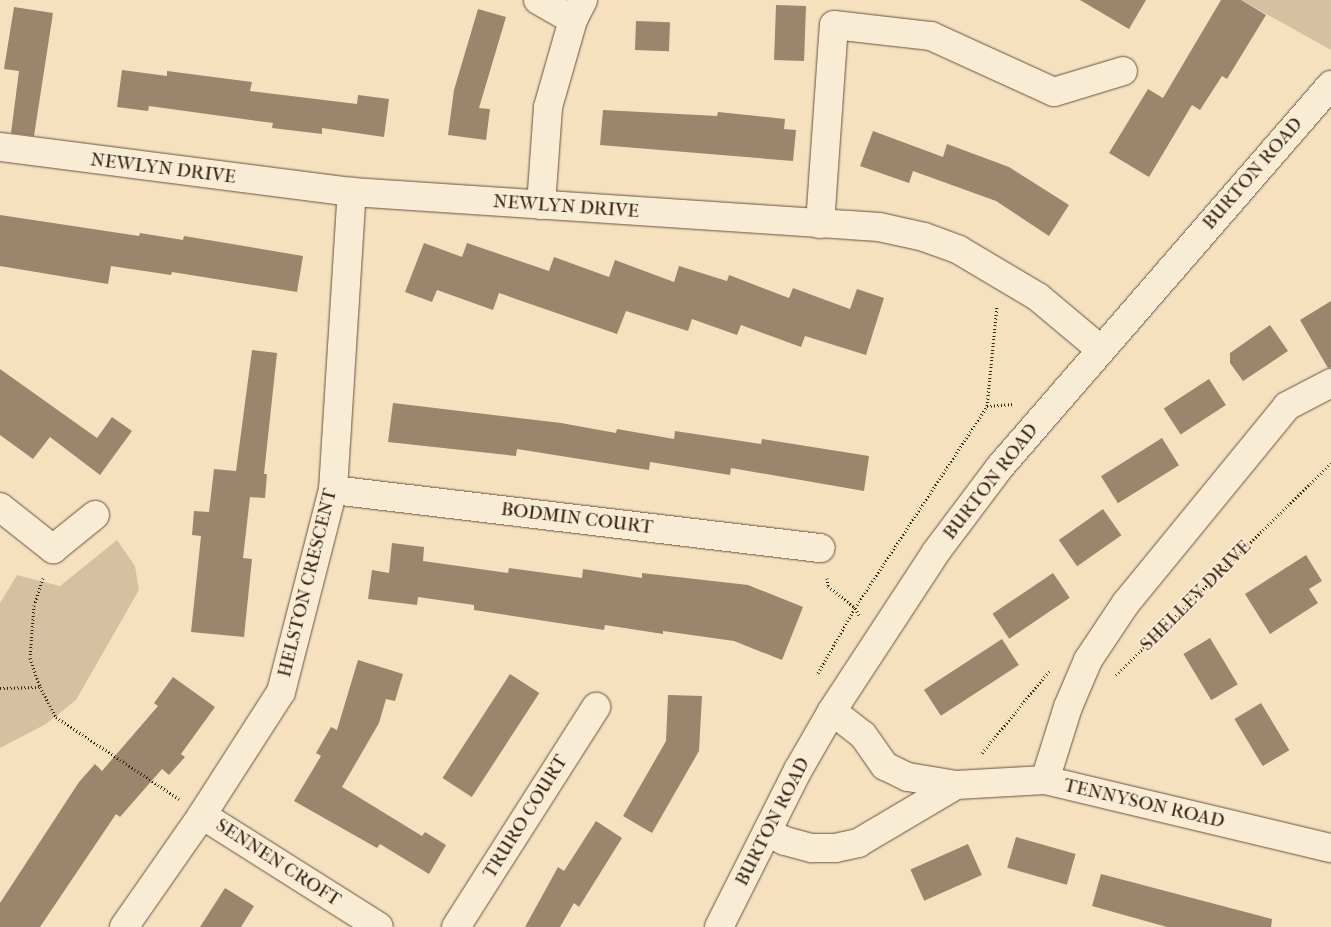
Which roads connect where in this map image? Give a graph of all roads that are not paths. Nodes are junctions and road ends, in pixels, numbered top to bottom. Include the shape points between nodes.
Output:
1 (538, 0) edge
2 (578, 10) edge
3 (1122, 71) dead end
4 (1331, 85) edge
5 (0, 148) edge
6 (352, 192) junction
7 (540, 205) junction
8 (820, 224) junction
9 (1100, 349) junction
10 (1331, 383) edge
11 (333, 490) junction
12 (0, 507) edge
13 (94, 515) dead end
14 (820, 548) road end
15 (596, 707) dead end
16 (832, 711) junction
17 (1045, 780) junction
18 (956, 785) junction
19 (202, 814) junction
20 (767, 832) junction
21 (1331, 848) edge
22 (124, 927) edge
23 (379, 927) edge
24 (456, 927) edge
25 (719, 927) edge

1 - 2 street
2 - 7 street via 548,108
3 - 8 street via 1054,92 931,36 834,24
4 - 9 street, BURTON ROAD
5 - 6 street, NEWLYN DRIVE
6 - 7 street, NEWLYN DRIVE
6 - 11 street, HELSTON CRESCENT
7 - 8 street, NEWLYN DRIVE
8 - 9 street, NEWLYN DRIVE via 879,227 924,237 959,250 1038,297
9 - 16 street, BURTON ROAD via 998,468 941,544
10 - 17 street via 1287,406 1126,602 1088,660 1068,707
11 - 14 street, BODMIN COURT
11 - 19 street, HELSTON CRESCENT via 281,692
12 - 13 street via 53,549
15 - 24 street, TRURO COURT
16 - 18 street, TENNYSON ROAD via 863,735 885,766 908,777
16 - 20 street, BURTON ROAD
17 - 18 street, TENNYSON ROAD
17 - 21 street, TENNYSON ROAD
18 - 20 street, TENNYSON ROAD via 858,843 812,848
19 - 22 street, HELSTON CRESCENT
19 - 23 street, SENNEN CROFT
20 - 25 street, BURTON ROAD

